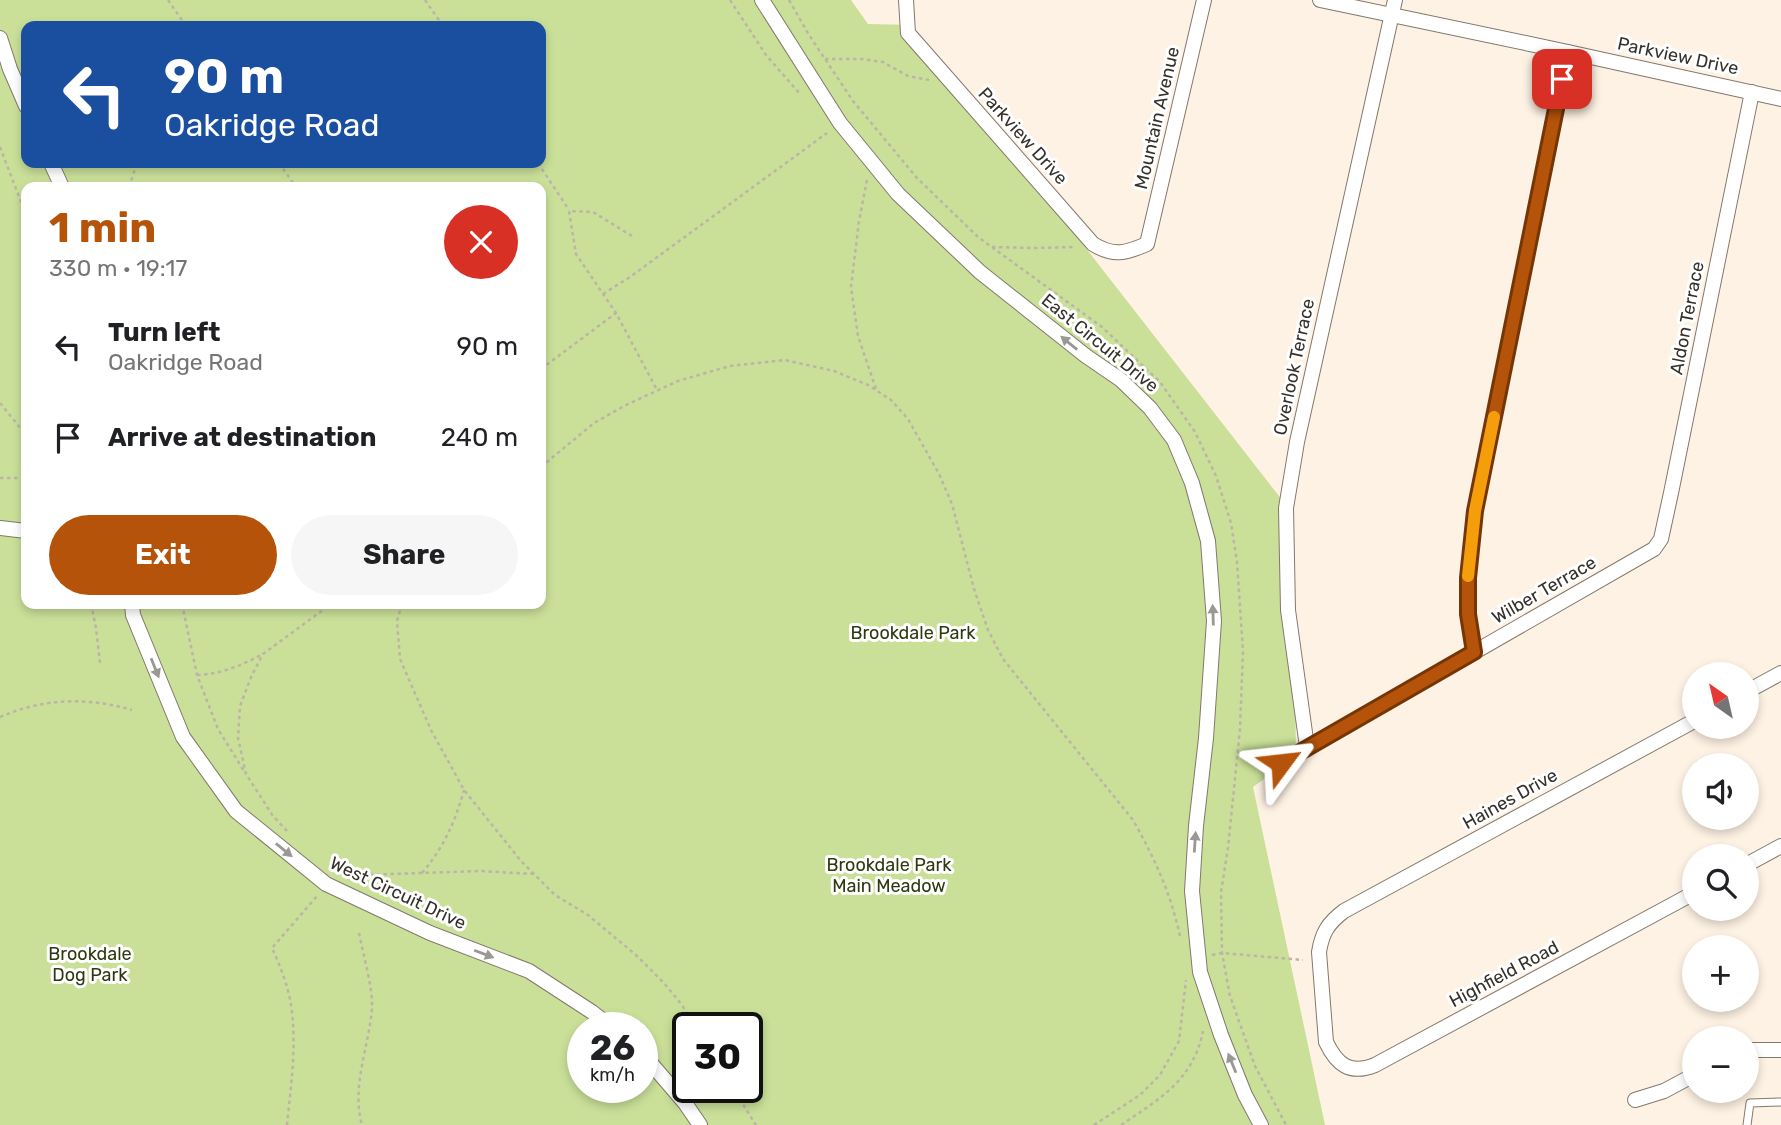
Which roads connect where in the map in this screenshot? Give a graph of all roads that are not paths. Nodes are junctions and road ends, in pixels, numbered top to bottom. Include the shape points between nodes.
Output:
1 (762, 0) edge
2 (906, 0) edge
3 (1204, 0) edge
4 (1320, 0) edge
5 (1394, 7) edge
6 (0, 38) edge
7 (1568, 52) junction
8 (1752, 92) junction
9 (21, 94) edge
10 (1781, 99) edge
11 (1147, 244) joint
12 (0, 528) edge
13 (21, 530) edge
14 (1654, 549) joint
15 (133, 610) edge
16 (1474, 652) junction
17 (1781, 673) edge
18 (1759, 685) edge
19 (1682, 728) edge
20 (1307, 747) junction
21 (1281, 763) dead end
22 (1781, 846) edge
23 (1759, 858) edge
24 (1682, 899) edge
25 (1320, 961) joint
26 (592, 1012) edge
27 (1759, 1050) edge
28 (1781, 1050) edge
29 (658, 1072) edge
30 (1682, 1081) edge
31 (1635, 1100) dead end
32 (1781, 1102) edge
33 (700, 1125) edge
34 (1261, 1125) edge
35 (1747, 1125) edge

34 -> 1 street, East Circuit Drive via 1221,1035 1200,972 1192,891 1214,621 1208,541 1174,440 1121,380 980,272 912,208 840,123
2 - 11 street, Parkview Drive via 908,33 1093,244 1112,253
3 - 11 street, Mountain Avenue
4 - 5 street, Parkview Drive
5 - 7 street, Parkview Drive
5 - 20 street, Overlook Terrace via 1286,508 1288,610
6 - 9 street
7 - 8 street, Parkview Drive
7 - 16 street via 1475,511 1468,578
8 - 10 street, Parkview Drive
8 - 14 street, Aldon Terrace via 1671,493 1661,539
12 - 13 street
14 - 16 street, Wilber Terrace
15 -> 26 street, West Circuit Drive via 183,737 236,810 326,884 430,933 529,971
16 - 20 street, Wilber Terrace
17 - 18 street
19 - 25 street, Haines Drive via 1344,911 1325,930
20 - 21 street, Wilber Terrace
22 - 23 street
24 - 25 street, Highfield Road via 1363,1069 1340,1063 1326,1042
27 - 28 street
29 - 33 street
30 - 31 street
32 - 35 lane via 1750,1103

